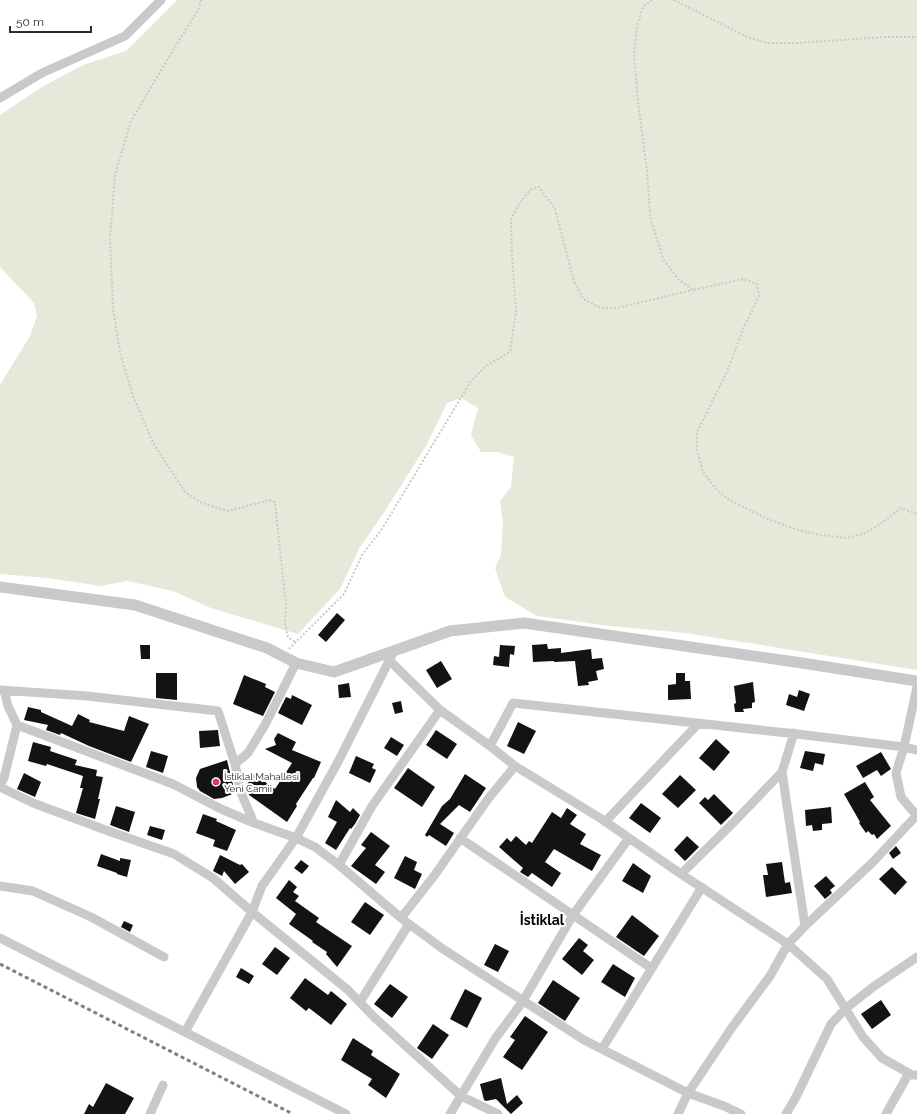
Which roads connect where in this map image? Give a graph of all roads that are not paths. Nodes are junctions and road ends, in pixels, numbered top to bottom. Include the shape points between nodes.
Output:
1 (162, 0) edge
2 (0, 98) edge
3 (0, 587) edge
4 (392, 655) junction
5 (296, 663) junction
6 (917, 681) edge
7 (917, 687) edge
8 (2, 690) edge
9 (440, 710) junction
10 (699, 723) junction
11 (17, 724) junction
12 (794, 733) junction
13 (490, 746) junction
14 (904, 747) junction
15 (917, 750) edge
16 (235, 764) junction
17 (515, 766) junction
18 (782, 772) junction
19 (1, 782) edge
20 (917, 815) edge
21 (605, 822) junction
22 (254, 823) junction
23 (296, 838) junction
24 (460, 838) junction
25 (629, 838) junction
26 (338, 865) junction
27 (681, 874) junction
28 (0, 886) edge
29 (702, 887) junction
30 (252, 912) junction
31 (573, 915) junction
32 (401, 918) junction
33 (409, 924) junction
34 (805, 926) junction
35 (0, 938) edge
36 (788, 944) junction
37 (917, 956) edge
38 (164, 957) dead end
39 (651, 968) junction
40 (523, 1000) junction
41 (360, 1002) junction
42 (845, 1009) junction
43 (185, 1032) junction
44 (602, 1049) junction
45 (913, 1074) edge
46 (163, 1085) dead end
47 (688, 1093) junction
48 (461, 1096) junction
49 (150, 1114) edge
50 (346, 1114) edge
51 (450, 1114) edge
52 (498, 1114) edge
53 (678, 1114) edge
54 (741, 1114) edge
55 (786, 1114) edge
56 (886, 1114) edge

1 - 2 street via 125,36 42,73
3 - 5 street via 135,605 267,648
4 - 5 street via 334,672
4 - 6 street via 450,632 524,623
4 - 9 street
4 - 23 street
5 - 16 street via 263,729 248,753
7 - 14 street
8 - 11 street
8 - 16 street via 87,696 218,711
9 - 13 street
9 - 26 street via 372,806
10 - 12 street
10 - 13 street via 513,703
10 - 21 street
11 - 19 street
11 - 22 street via 172,784
12 - 14 street
12 - 18 street
13 - 17 street
14 - 15 street
14 - 20 street via 896,773 901,796
16 - 22 street via 241,793
17 - 21 street
17 - 24 street
18 - 27 street
18 - 34 street
19 - 30 street via 33,803 174,854 213,878
20 - 34 street via 873,862
21 - 25 street
22 - 23 street
23 - 26 street via 315,847
23 - 30 street via 262,886
24 - 31 street
24 - 32 street
25 - 27 street
25 - 31 street
26 - 32 street
27 - 29 street
28 - 38 street via 33,891 91,917
29 - 36 street
29 - 39 street
30 - 41 street
30 - 43 street
31 - 39 street
31 - 40 street
32 - 33 street
33 - 40 street
33 - 41 street
34 - 36 street
35 - 43 street
36 - 42 street via 827,980
36 - 47 street via 770,976
37 - 42 street
39 - 44 street
40 - 44 street
40 - 48 street via 495,1039
41 - 48 street
42 - 45 street via 863,1037 882,1058
42 - 55 street via 831,1024
43 - 50 street
44 - 47 street
45 - 56 street
46 - 49 street
47 - 53 street
47 - 54 street
48 - 51 street
48 - 52 street

